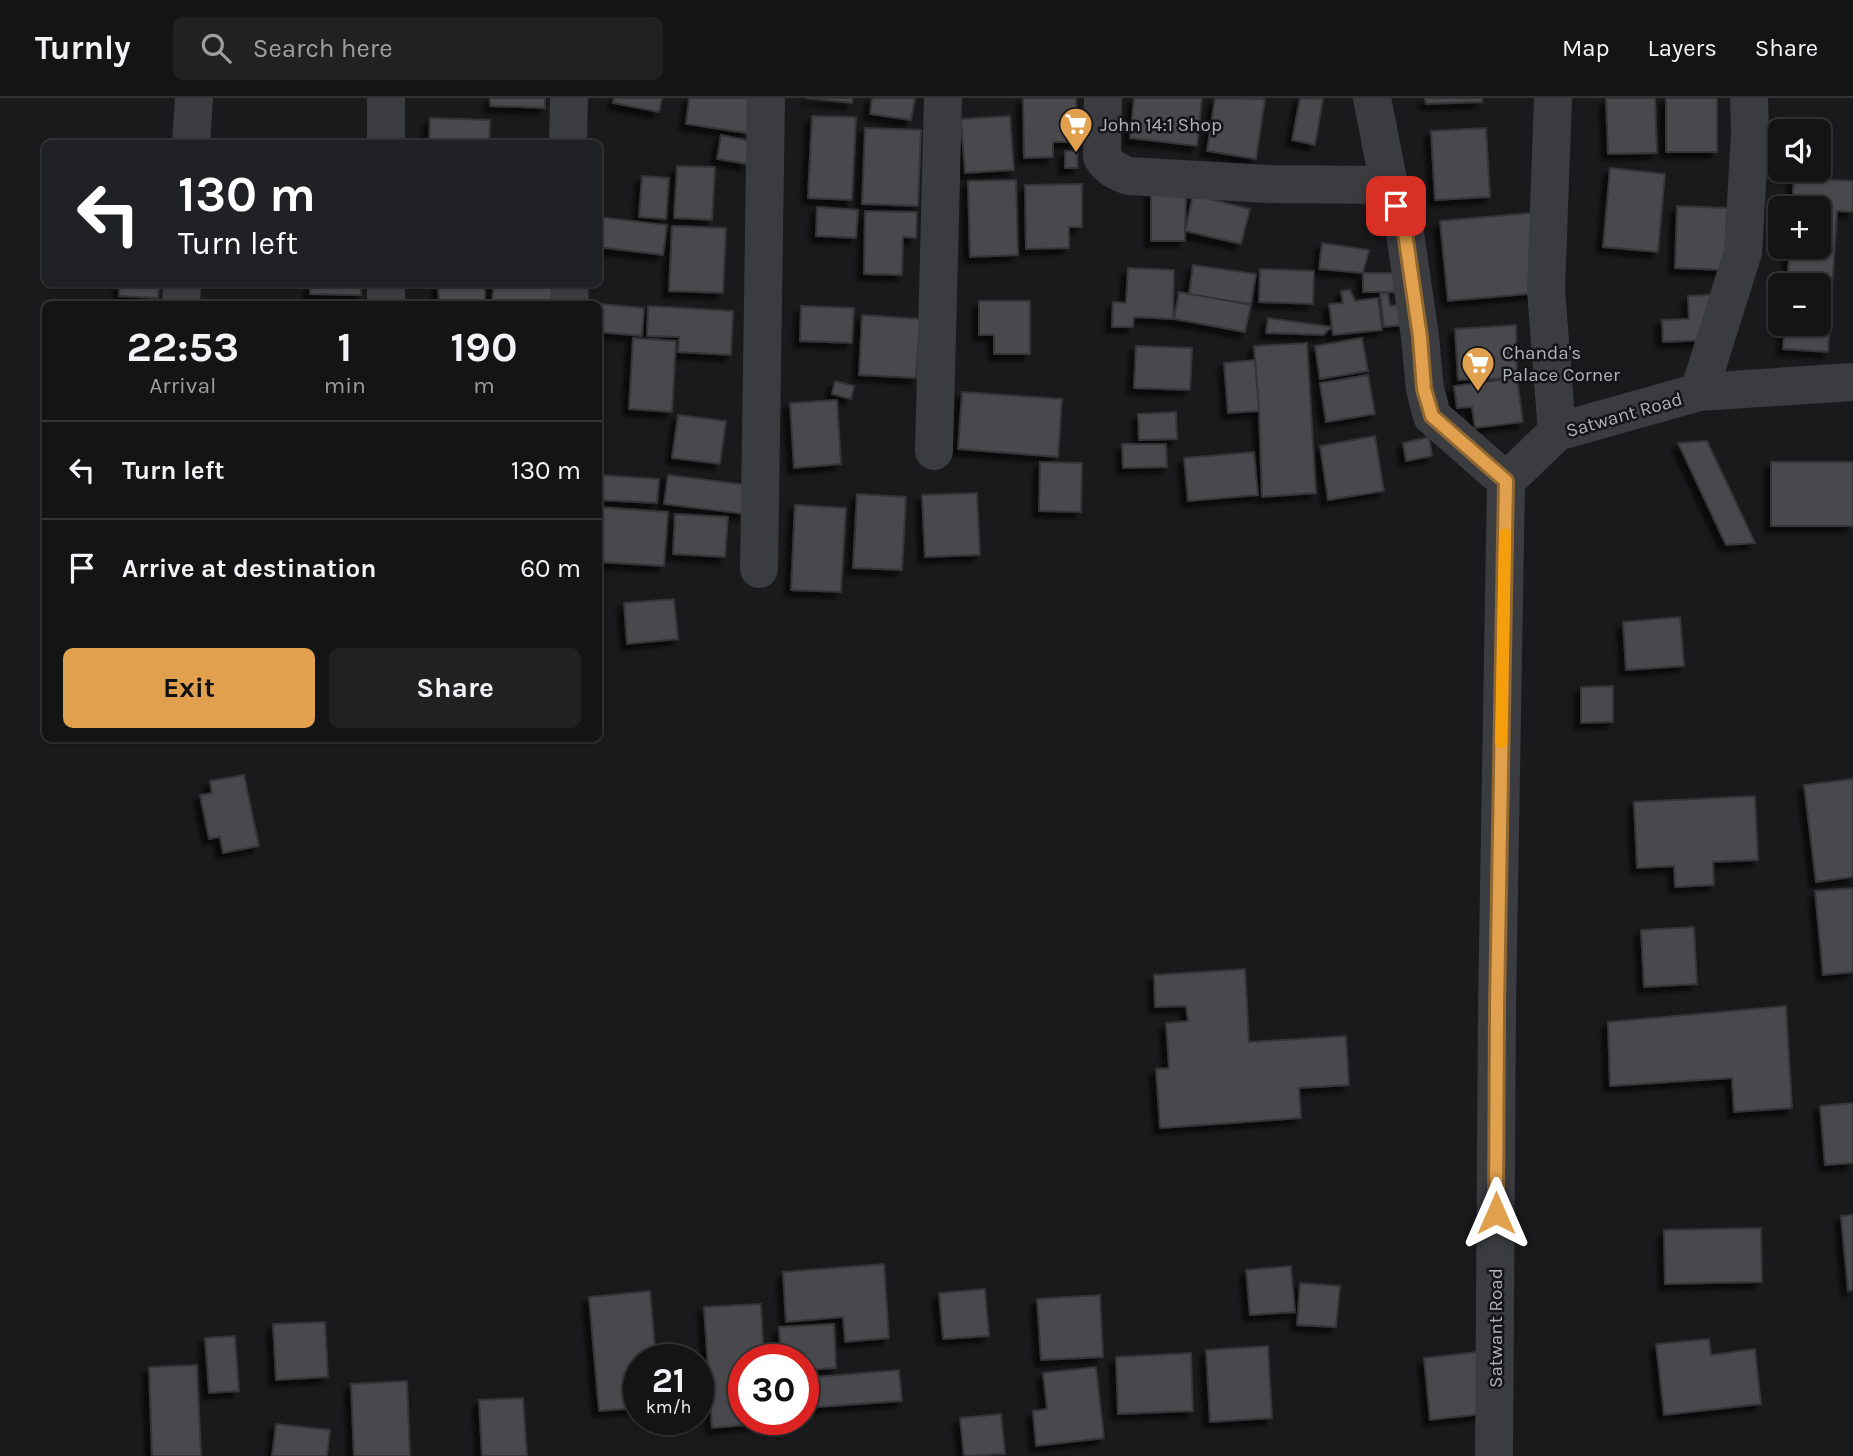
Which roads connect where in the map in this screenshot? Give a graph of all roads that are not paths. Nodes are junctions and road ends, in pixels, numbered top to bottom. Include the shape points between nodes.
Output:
1 (194, 98) edge
2 (386, 98) edge
3 (569, 98) edge
4 (766, 98) edge
5 (943, 98) edge
6 (1103, 98) edge
7 (1372, 98) edge
8 (1553, 98) edge
9 (1749, 98) edge
10 (191, 140) edge
11 (386, 140) edge
12 (568, 140) edge
13 (1389, 185) junction
14 (1853, 382) edge
15 (1699, 392) junction
16 (1557, 432) junction
17 (934, 451) dead end
18 (1506, 481) junction
19 (759, 569) dead end
20 (1494, 1456) edge

1 - 10 street
2 - 11 street
3 - 12 street
4 - 19 street
5 - 17 street
6 - 13 street via 1102,157 1107,165 1129,176
7 - 13 street
8 - 16 street via 1546,290
9 - 15 street via 1743,252
13 - 18 street via 1404,226 1424,389 1432,416
14 - 15 street, Satwant Road
15 - 16 street, Satwant Road
16 - 18 street, Satwant Road
18 - 20 street, Satwant Road

